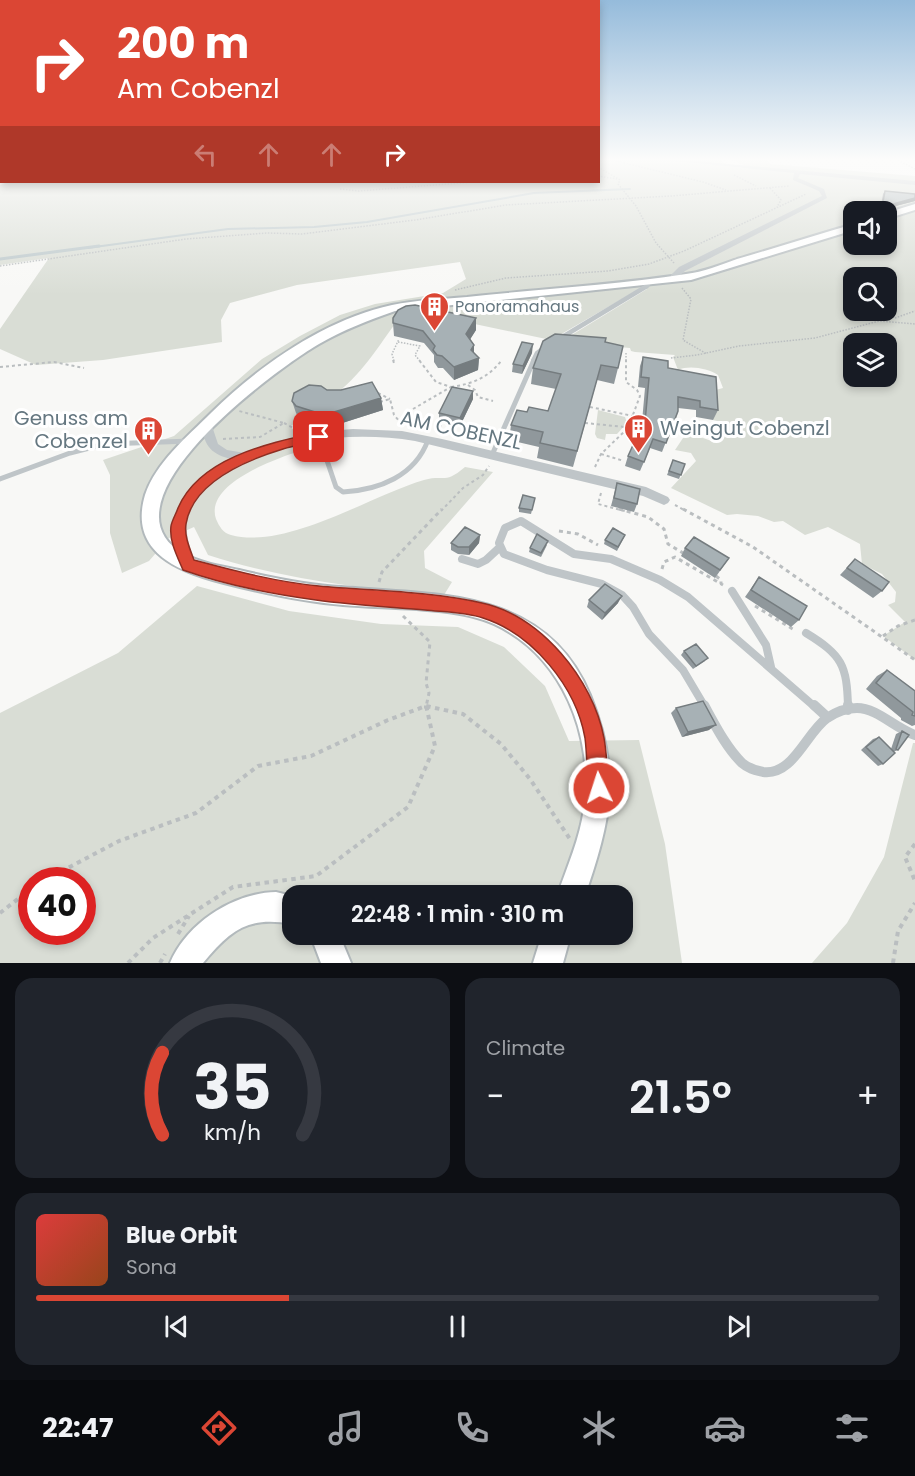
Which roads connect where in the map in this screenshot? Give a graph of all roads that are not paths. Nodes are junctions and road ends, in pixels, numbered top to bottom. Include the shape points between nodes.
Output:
1 (812, 205) edge
2 (915, 207) edge
3 (897, 213) edge
4 (843, 230) edge
5 (649, 282) junction
6 (677, 282) junction
7 (207, 426) junction
8 (319, 437) junction
9 (433, 438) junction
10 (192, 441) junction
11 (492, 455) junction
12 (248, 457) junction
13 (0, 479) edge
14 (664, 500) road end
15 (499, 548) junction
16 (462, 559) dead end
17 (189, 565) junction
18 (732, 591) dead end
19 (806, 633) dead end
20 (771, 667) junction
21 (848, 710) junction
22 (826, 716) junction
23 (915, 735) edge
24 (575, 885) edge
25 (282, 908) edge
26 (329, 945) edge
27 (554, 945) edge
28 (184, 963) edge
29 (336, 963) edge
30 (548, 963) edge

1 - 6 street via 682,269 675,275
2 - 3 street
4 - 6 street
5 - 6 street
5 - 7 street via 377,312 325,335 263,377
5 - 11 lane via 537,353
7 - 10 street
7 - 12 street via 209,441 218,451
8 - 9 street, AM COBENZL via 371,433
8 - 9 lane via 339,490 349,492 410,469
8 - 12 street, AM COBENZL
9 - 11 street, AM COBENZL
10 - 13 lane via 105,444
10 - 17 street via 158,484 151,513 154,532 164,549
11 - 14 street, AM COBENZL via 646,492
12 - 17 street, AM COBENZL via 201,485 183,511 178,532
15 - 16 lane via 478,565
15 - 20 lane via 501,532 521,521 574,554 611,559 660,580 688,597
15 - 22 lane via 504,554 547,570 601,583 629,602 642,625 683,669 745,766 769,772 786,765
17 - 24 street via 325,594 484,611 531,635 557,660 579,693 594,736 597,809
18 - 20 lane via 766,645
19 - 21 lane via 842,660 847,674
20 - 22 lane
21 - 22 lane
21 - 23 lane via 864,710 895,729
25 - 28 street via 264,906 241,913 204,938
26 - 29 street
27 - 30 street

